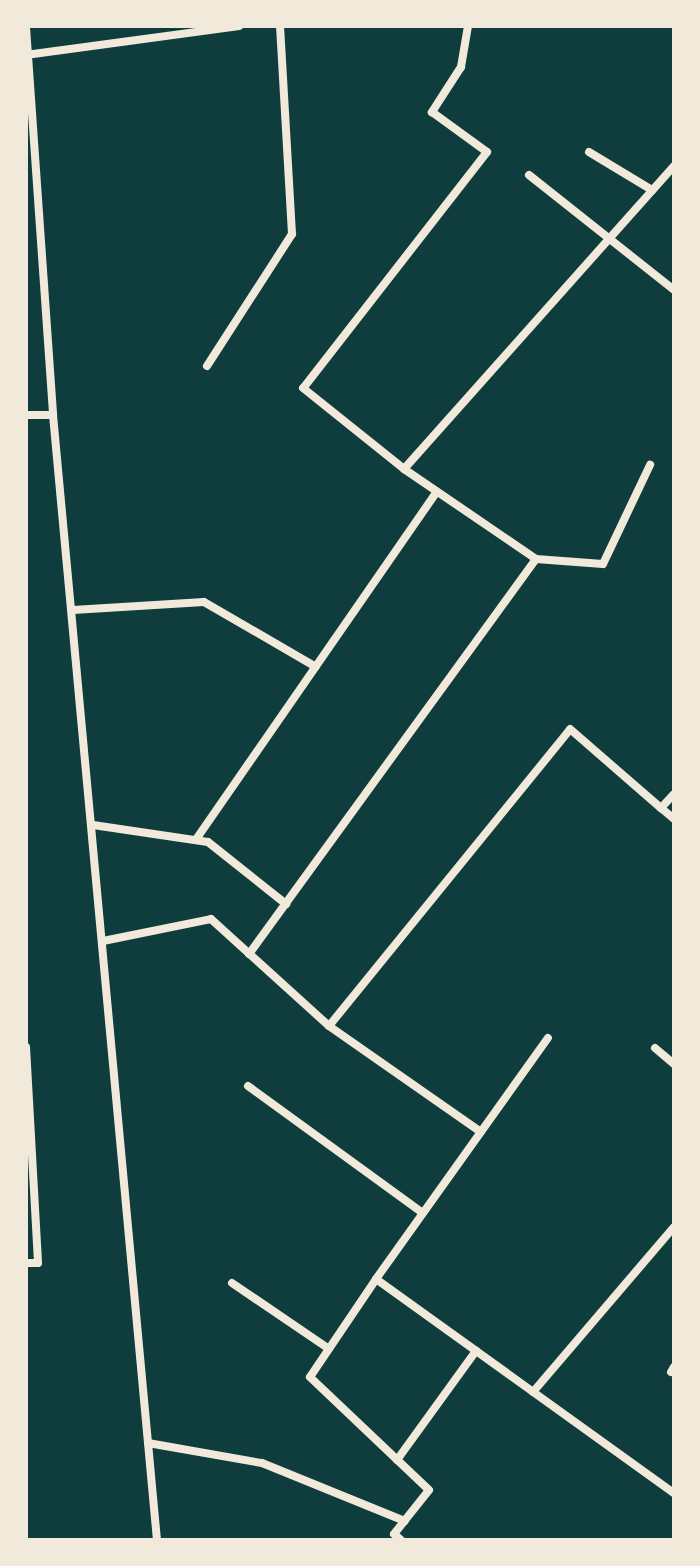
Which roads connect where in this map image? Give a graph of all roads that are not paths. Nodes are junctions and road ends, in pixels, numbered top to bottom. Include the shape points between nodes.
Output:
1 (239, 26) edge
2 (280, 26) edge
3 (468, 26) edge
4 (26, 27) edge
5 (27, 39) edge
6 (33, 54) junction
7 (589, 152) dead end
8 (674, 166) edge
9 (529, 175) dead end
10 (652, 190) junction
11 (609, 238) junction
12 (674, 290) edge
13 (207, 366) dead end
14 (26, 415) edge
15 (53, 415) junction
16 (650, 465) dead end
17 (404, 469) junction
18 (437, 492) junction
19 (536, 559) junction
20 (73, 610) junction
21 (316, 667) junction
22 (674, 794) edge
23 (661, 808) junction
24 (674, 819) edge
25 (93, 825) junction
26 (197, 838) junction
27 (286, 904) junction
28 (103, 941) junction
29 (249, 954) junction
30 (329, 1026) junction
31 (548, 1038) dead end
32 (26, 1047) edge
33 (655, 1048) dead end
34 (674, 1049) edge
35 (670, 1061) edge
36 (248, 1086) dead end
37 (481, 1132) junction
38 (423, 1213) junction
39 (674, 1227) edge
40 (26, 1263) edge
41 (376, 1279) junction
42 (232, 1283) dead end
43 (329, 1349) junction
44 (476, 1351) junction
45 (533, 1392) junction
46 (148, 1443) junction
47 (397, 1460) junction
48 (674, 1493) edge
49 (405, 1521) junction
50 (157, 1540) edge
51 (401, 1540) edge

1 - 6 street
2 - 13 street via 292,234
3 - 17 street via 461,67 432,112 487,152 303,388
4 - 5 street
5 - 6 street
6 - 15 street
7 - 10 street
8 - 10 street
9 - 11 street
10 - 11 street
11 - 12 street
11 - 17 street
14 - 15 street
15 - 20 street
16 - 19 street via 603,564
17 - 18 street
18 - 19 street
18 - 21 street
19 - 27 street
20 - 21 street via 204,602
20 - 25 street
21 - 26 street
22 - 23 street
23 - 24 street
23 - 30 street via 570,729
25 - 26 street
25 - 28 street
26 - 27 street
27 - 29 street
28 - 29 street via 211,919
28 - 46 street
29 - 30 street
30 - 37 street
31 - 37 street
32 - 40 street via 38,1263
33 - 35 street
34 - 35 street
36 - 38 street
37 - 38 street
38 - 41 street
39 - 45 street
41 - 43 street
41 - 44 street
42 - 43 street
43 - 47 street via 310,1377
44 - 45 street
44 - 47 street
45 - 48 street
46 - 49 street via 262,1463
46 - 50 street
47 - 49 street via 429,1490
49 - 51 street via 394,1534

